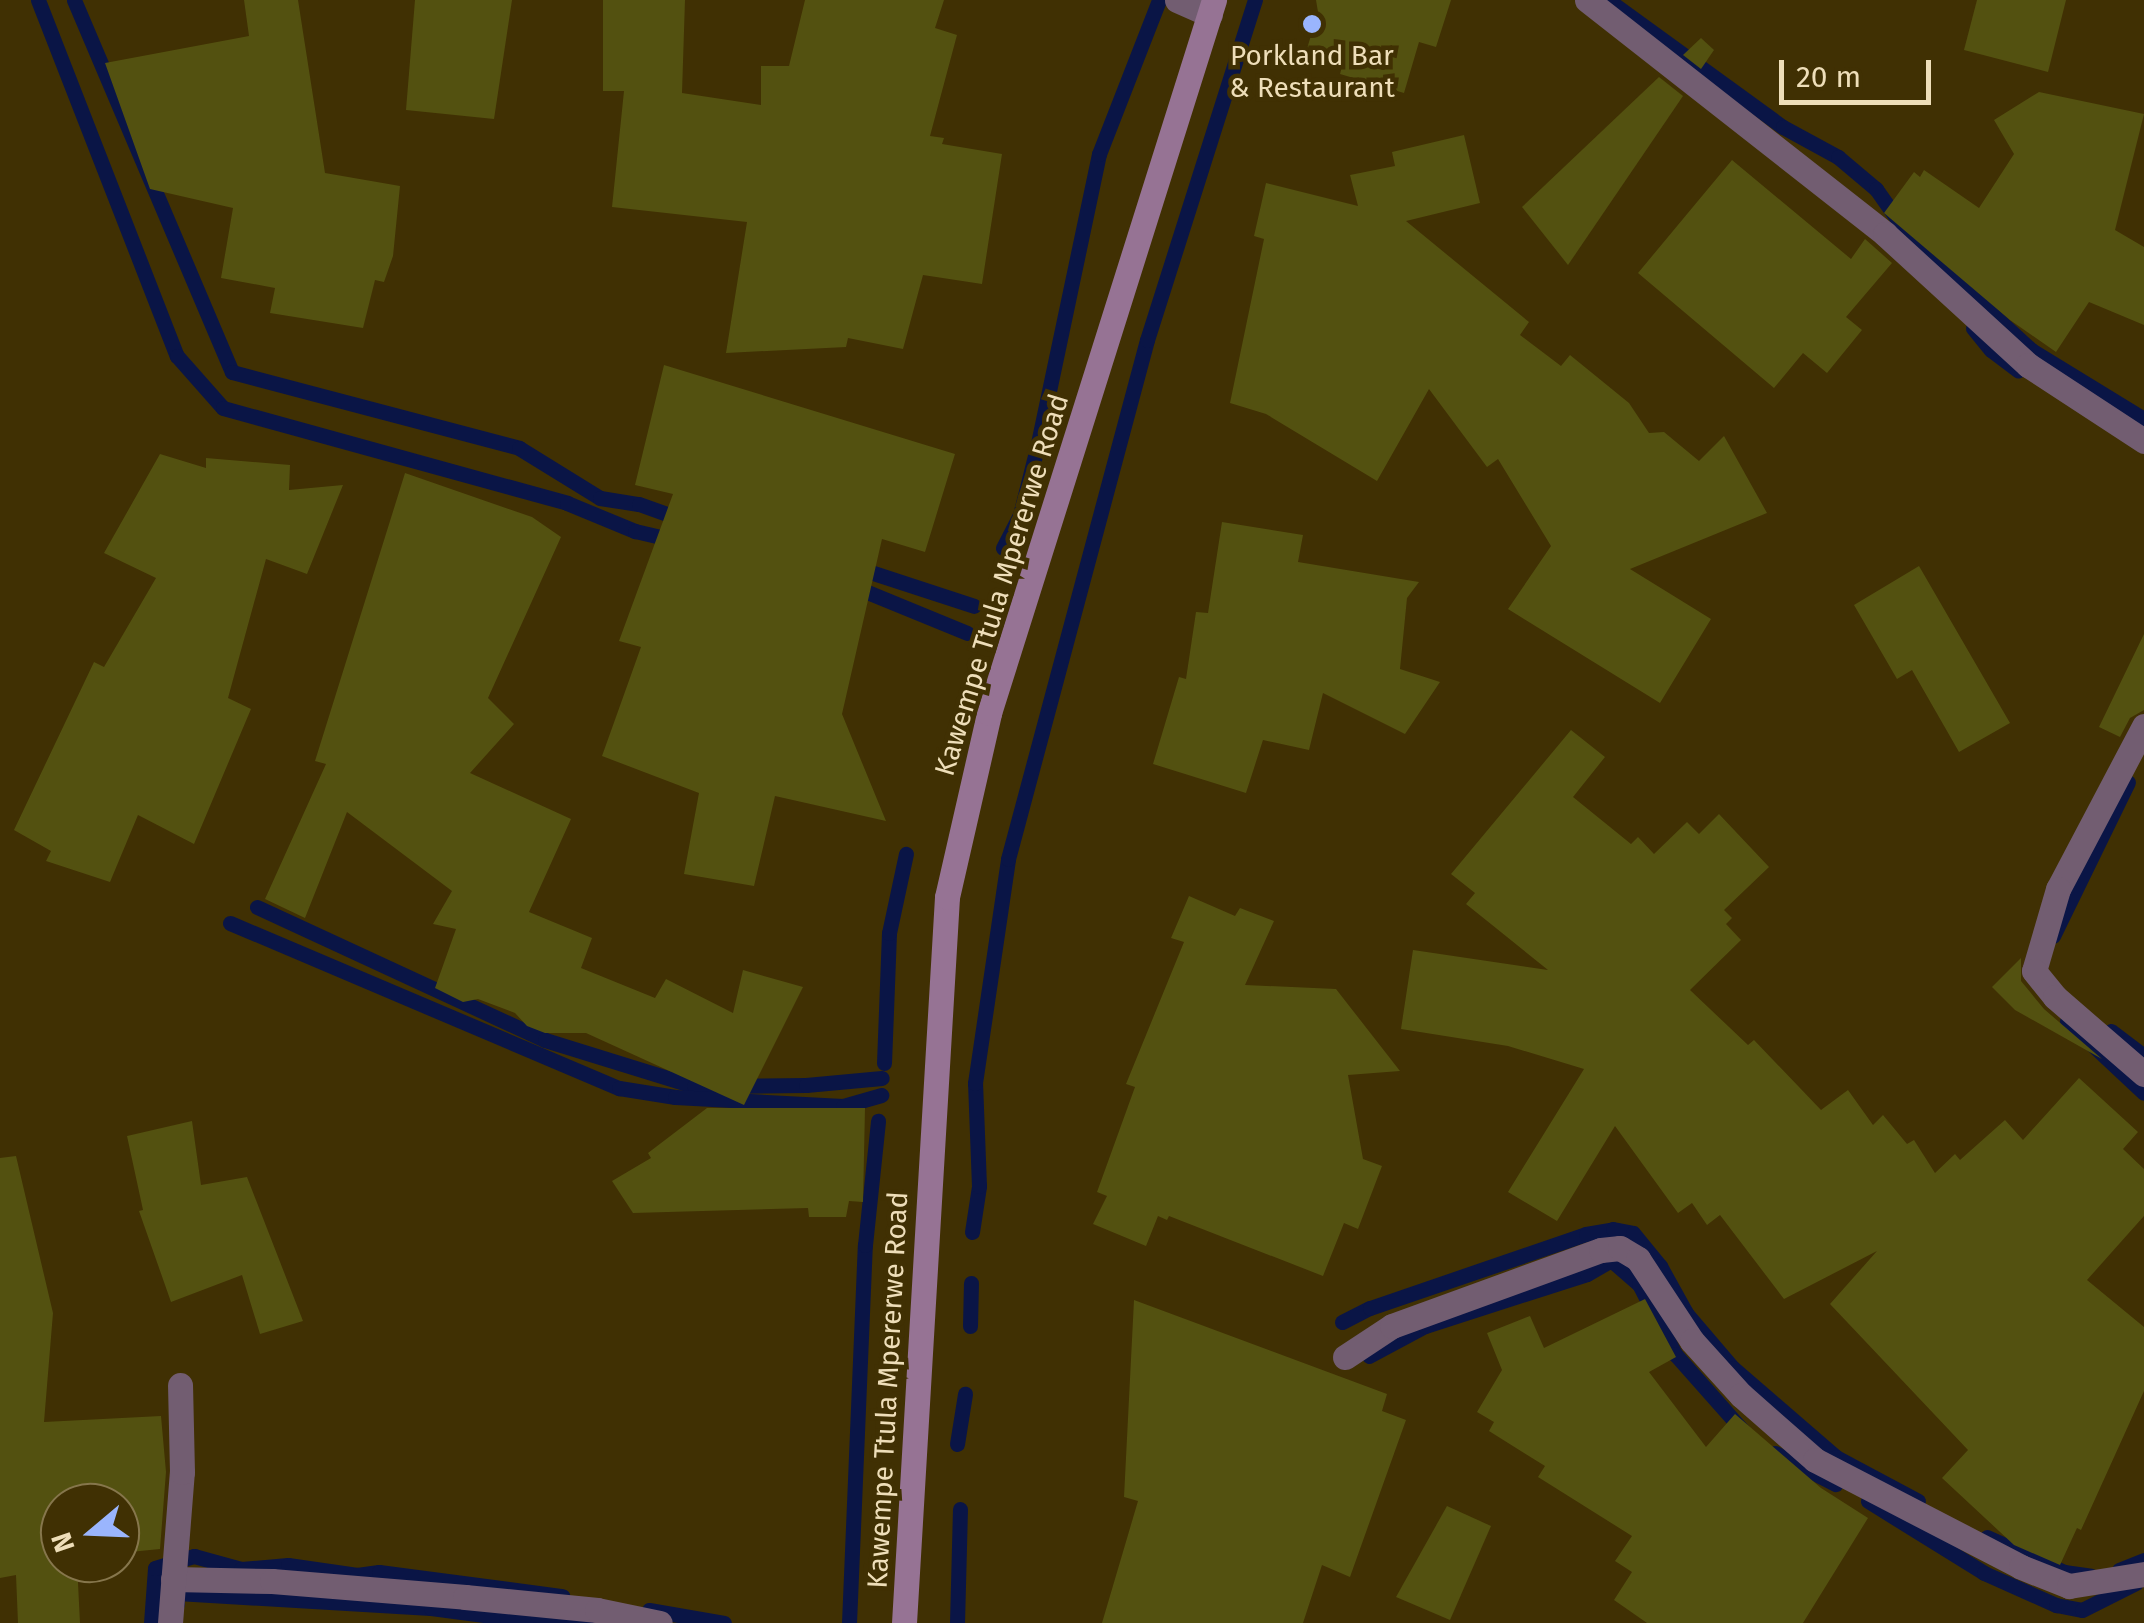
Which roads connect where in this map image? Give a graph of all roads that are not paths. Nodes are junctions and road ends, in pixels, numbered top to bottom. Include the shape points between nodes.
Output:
1 (1177, 0) edge
2 (1587, 0) edge
3 (1212, 7) edge
4 (2144, 441) edge
5 (2144, 726) edge
6 (2144, 1074) edge
7 (1345, 1357) dead end
8 (180, 1385) dead end
9 (2144, 1574) edge
10 (173, 1580) junction
11 (170, 1623) edge
12 (660, 1623) edge
13 (904, 1623) edge

1 - 3 street
2 - 4 street via 1885,234 2028,365
3 - 13 street, Kawempe Ttula Mpererwe Road via 989,713 947,897
5 - 6 street via 2058,889 2034,971
7 - 9 street via 1392,1326 1620,1248 1638,1258 1692,1341 1740,1395 1815,1460 2069,1586
8 - 10 street via 182,1472
10 - 11 street
10 - 12 street via 272,1581 522,1602

